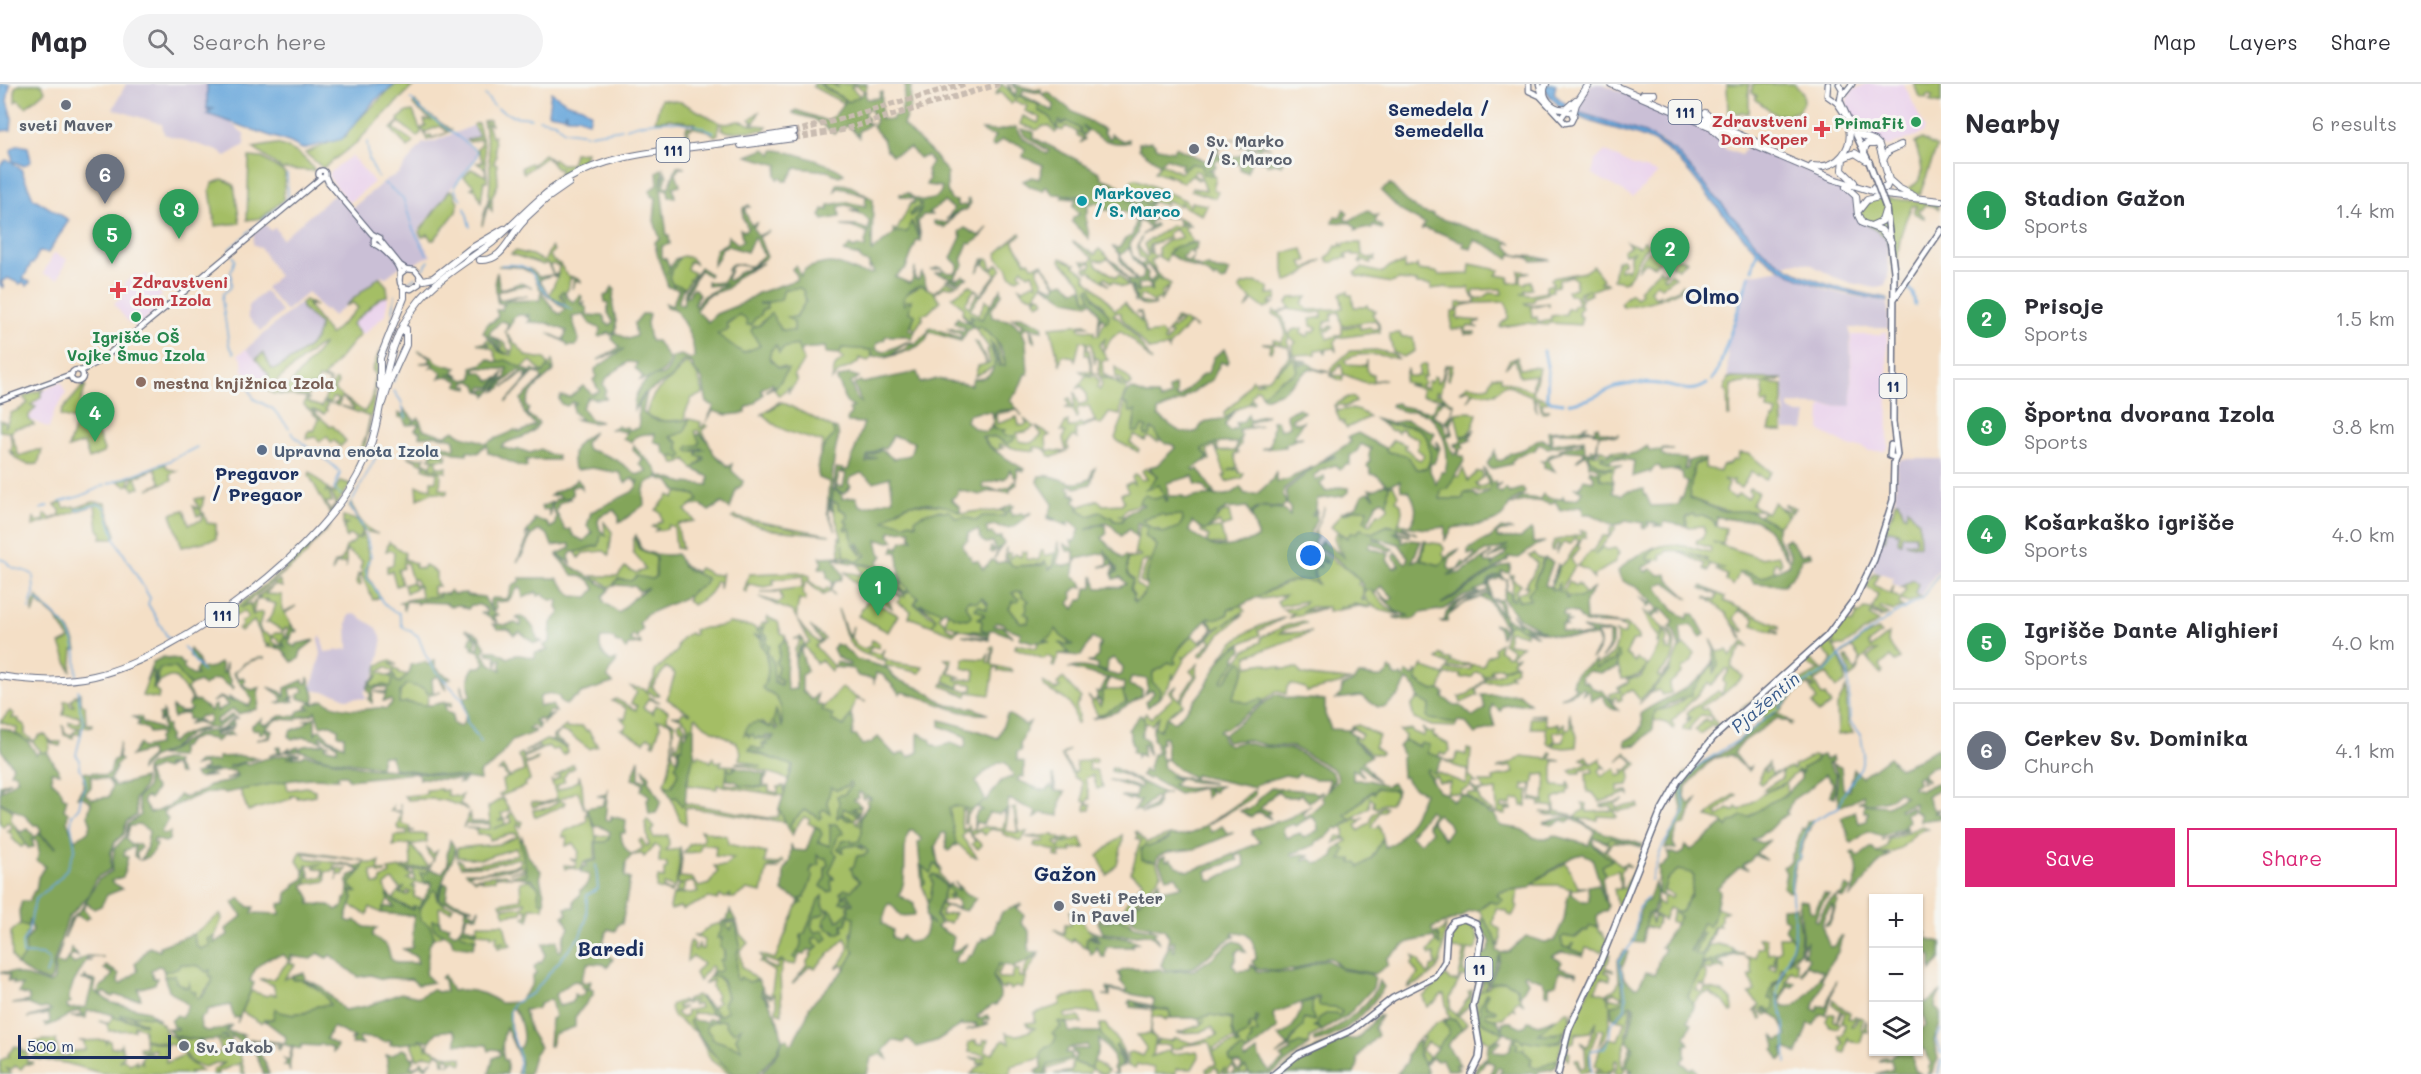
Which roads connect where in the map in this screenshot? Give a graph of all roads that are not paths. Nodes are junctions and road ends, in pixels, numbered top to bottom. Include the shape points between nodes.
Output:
1 (1529, 84) edge
2 (1582, 84) edge
3 (1589, 84) edge
4 (1611, 84) edge
5 (1621, 84) edge
6 (1852, 84) edge
7 (1829, 85) edge
8 (1840, 85) edge
9 (1541, 88) edge
10 (1643, 94) junction
11 (1654, 94) dead end
12 (1834, 98) junction
13 (1844, 108) junction
14 (1570, 111) junction
15 (1706, 113) dead end
16 (1848, 121) junction
17 (1703, 124) junction
18 (1727, 129) junction
19 (1722, 138) dead end
20 (1901, 145) dead end
21 (1743, 146) dead end
22 (1755, 146) junction
23 (1864, 152) junction
24 (1883, 160) junction
25 (1869, 162) junction
26 (1812, 166) junction
27 (1833, 179) junction
28 (1854, 182) junction
29 (1874, 189) junction
30 (1885, 195) junction
31 (1914, 196) junction
32 (1939, 201) edge
33 (1886, 208) junction
34 (528, 216) junction
35 (519, 218) junction
36 (1875, 227) junction
37 (1939, 234) edge
38 (1891, 243) junction
39 (379, 244) junction
40 (468, 258) dead end
41 (480, 260) dead end
42 (406, 269) junction
43 (400, 274) junction
44 (1894, 278) junction
45 (419, 281) junction
46 (1905, 284) junction
47 (407, 289) junction
48 (1892, 291) junction
49 (1893, 300) junction
50 (401, 318) dead end
51 (406, 328) dead end
52 (82, 373) junction
53 (72, 377) junction
54 (0, 400) edge
55 (381, 404) junction
56 (1893, 455) junction
57 (0, 678) edge
58 (1274, 1074) edge
59 (1471, 1074) edge
60 (1558, 1074) edge

1 - 9 main road via 1528,90
2 - 14 highway
3 - 14 highway
4 - 17 highway, 111
5 - 10 highway, 111
6 - 13 main road via 1844,95
7 - 8 main road
7 - 12 main road via 1826,92
8 - 12 main road via 1842,89
9 - 14 main road
9 - 14 highway via 1557,109
10 - 11 highway
10 - 18 highway, 111
12 - 13 main road
12 - 16 main road
13 - 16 main road
15 - 18 highway
16 - 23 main road, 11
16 - 24 highway via 1858,134 1878,143
16 - 26 highway via 1850,139 1839,160 1827,167
17 - 19 highway
17 - 22 highway, 111
18 - 26 highway, 111
20 - 24 highway via 1888,151
21 - 22 highway
22 - 27 highway, 111
23 - 25 main road, 11
23 - 29 highway via 1867,143 1876,146 1887,182 1885,189
24 - 31 highway via 1889,180
25 - 28 highway via 1855,153 1844,158 1842,170
25 - 33 main road, 11, bridge
26 - 28 highway, 111
27 - 30 highway, 111
27 - 36 highway via 1853,191 1859,220
28 - 29 highway
29 - 31 highway
30 - 32 highway, 111
30 - 36 highway via 1869,198 1860,208 1862,221
31 - 32 highway
33 - 36 highway via 1882,221
33 - 38 main road, 11
34 - 35 highway, 111 via 571,181 615,163 794,135 605,162 558,185
34 - 41 highway via 500,254
34 - 55 highway, 111 via 416,309 397,341
35 - 45 highway via 433,278
35 - 55 highway, 111 via 432,287 412,310 391,350
36 - 38 highway
37 - 46 main road
38 - 44 main road, 11
38 - 48 main road, 11
39 - 42 main road
39 - 43 main road
39 - 52 main road via 381,239 321,176
40 - 45 highway via 432,281
42 - 43 main road
42 - 45 main road via 415,270
43 - 47 main road, 111 via 399,282
44 - 46 main road
44 - 48 main road, 11
45 - 47 main road
46 - 48 main road
46 - 49 main road
47 - 50 highway
47 - 55 highway, 111 via 381,358
48 - 49 main road, 11
48 - 56 main road, 11
49 - 56 main road, 11
51 - 55 highway, 111 via 406,345
52 - 53 main road via 75,370
52 - 53 main road via 80,382
53 - 54 main road
55 - 57 highway, 111 via 366,460 325,524 224,610 155,654 93,676 57,681
56 - 60 main road, 11 via 1890,510 1873,562 1843,617 1808,655 1709,742 1690,764 1660,813 1569,1029
58 - 59 main road, 11 via 1299,1054 1352,1030 1393,998 1435,977 1445,961 1449,927 1464,919 1476,924 1481,937 1480,981 1473,1007 1480,1048

